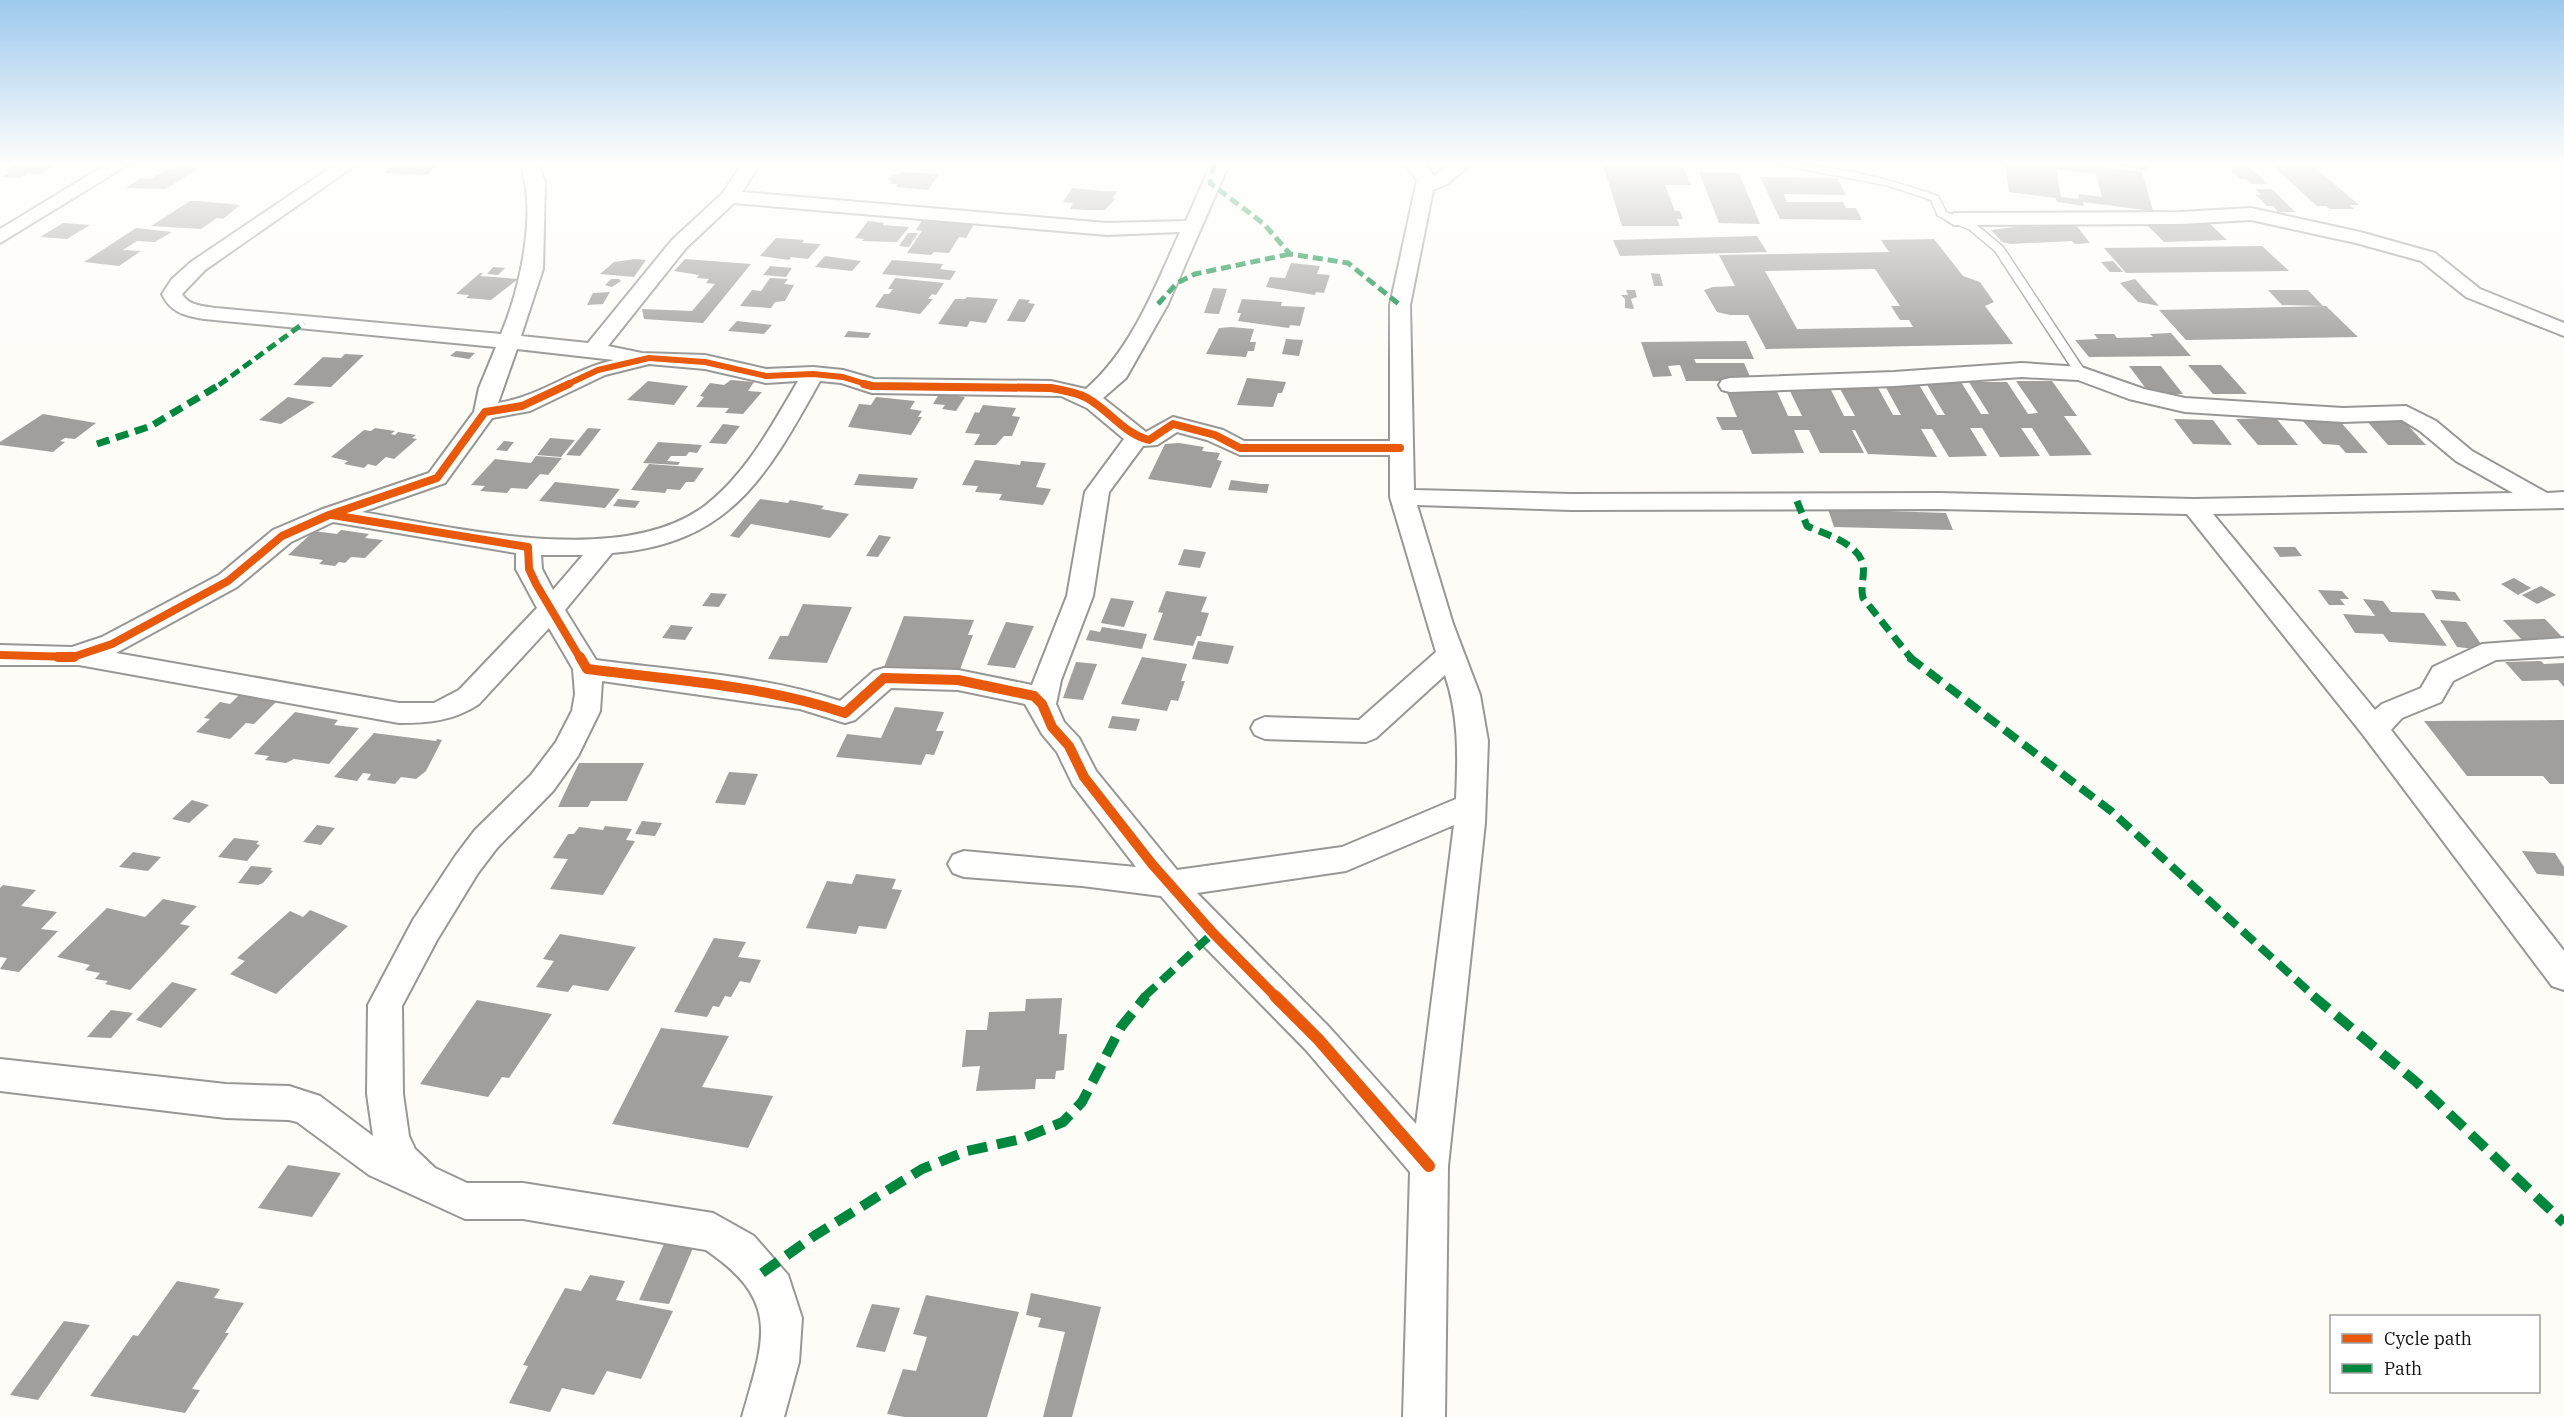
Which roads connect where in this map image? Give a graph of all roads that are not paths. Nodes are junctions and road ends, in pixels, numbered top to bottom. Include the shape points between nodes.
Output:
1 (251, 230) edge
2 (534, 230) edge
3 (694, 230) edge
4 (1190, 230) edge
5 (1412, 230) edge
6 (1977, 230) edge
7 (2324, 230) edge
8 (2564, 330) edge
9 (511, 341) junction
10 (594, 350) junction
11 (650, 358) junction
12 (813, 374) junction
13 (2081, 374) junction
14 (1730, 384) dead end
15 (1089, 399) junction
16 (484, 412) junction
17 (1137, 438) junction
18 (1400, 448) junction
19 (1402, 497) junction
20 (2554, 500) edge
21 (2194, 507) junction
22 (329, 514) junction
23 (605, 545) junction
24 (528, 547) junction
25 (551, 610) junction
26 (2564, 647) edge
27 (1451, 654) junction
28 (0, 655) edge
29 (81, 656) junction
30 (587, 669) junction
31 (1042, 704) junction
32 (1265, 728) dead end
33 (2374, 729) junction
34 (1471, 805) junction
35 (964, 864) dead end
36 (1170, 884) junction
37 (2564, 976) edge
38 (0, 1075) edge
39 (1429, 1166) junction
40 (422, 1181) junction
41 (763, 1417) edge
42 (1424, 1417) edge

1 - 9 street via 198,266 175,289 175,301 186,308 216,314
2 - 9 street via 533,269
3 - 10 street
4 - 15 street via 1158,304 1118,373
5 - 18 street via 1400,305
6 - 13 lane via 1999,249
7 - 8 street via 2428,257 2473,293
9 - 10 street
9 - 16 street
10 - 11 street
11 - 12 street via 705,362 766,376
11 - 16 street via 598,370 522,406
12 - 15 street via 843,377 872,386 1051,388
12 - 23 street via 769,448 709,516 665,537
13 - 14 street via 2022,370
13 - 20 street via 2137,394 2185,405 2343,415 2406,413 2464,456
15 - 17 street
16 - 22 street via 436,478
17 - 18 street via 1149,441 1173,424 1215,435 1240,448
17 - 31 street via 1097,492 1080,596 1047,680
18 - 19 street
19 - 21 street
19 - 27 street
20 - 21 street
21 - 33 street
22 - 24 street
22 - 29 street via 282,536 228,581 112,645
23 - 24 street
23 - 25 street
24 - 25 street via 529,569
25 - 29 street via 469,697 449,709 429,714 399,713
25 - 30 street
26 - 33 street via 2493,651 2443,674 2431,695 2392,711
27 - 32 street via 1366,731
27 - 34 street via 1472,725
28 - 29 street
30 - 31 street via 746,688 803,699 845,713 884,678 983,684 1027,694
30 - 40 street via 586,711 568,748 542,783 486,839 467,864 404,966 385,1005 385,1094 391,1136 402,1161
31 - 36 street via 1084,777
33 - 37 street
34 - 36 street via 1346,859
34 - 39 street
35 - 36 street
36 - 39 street via 1318,1039
38 - 40 street via 226,1101 289,1103 308,1108 382,1163
39 - 42 street
40 - 41 street via 465,1201 523,1201 713,1232 740,1250 774,1289 782,1318 771,1394

